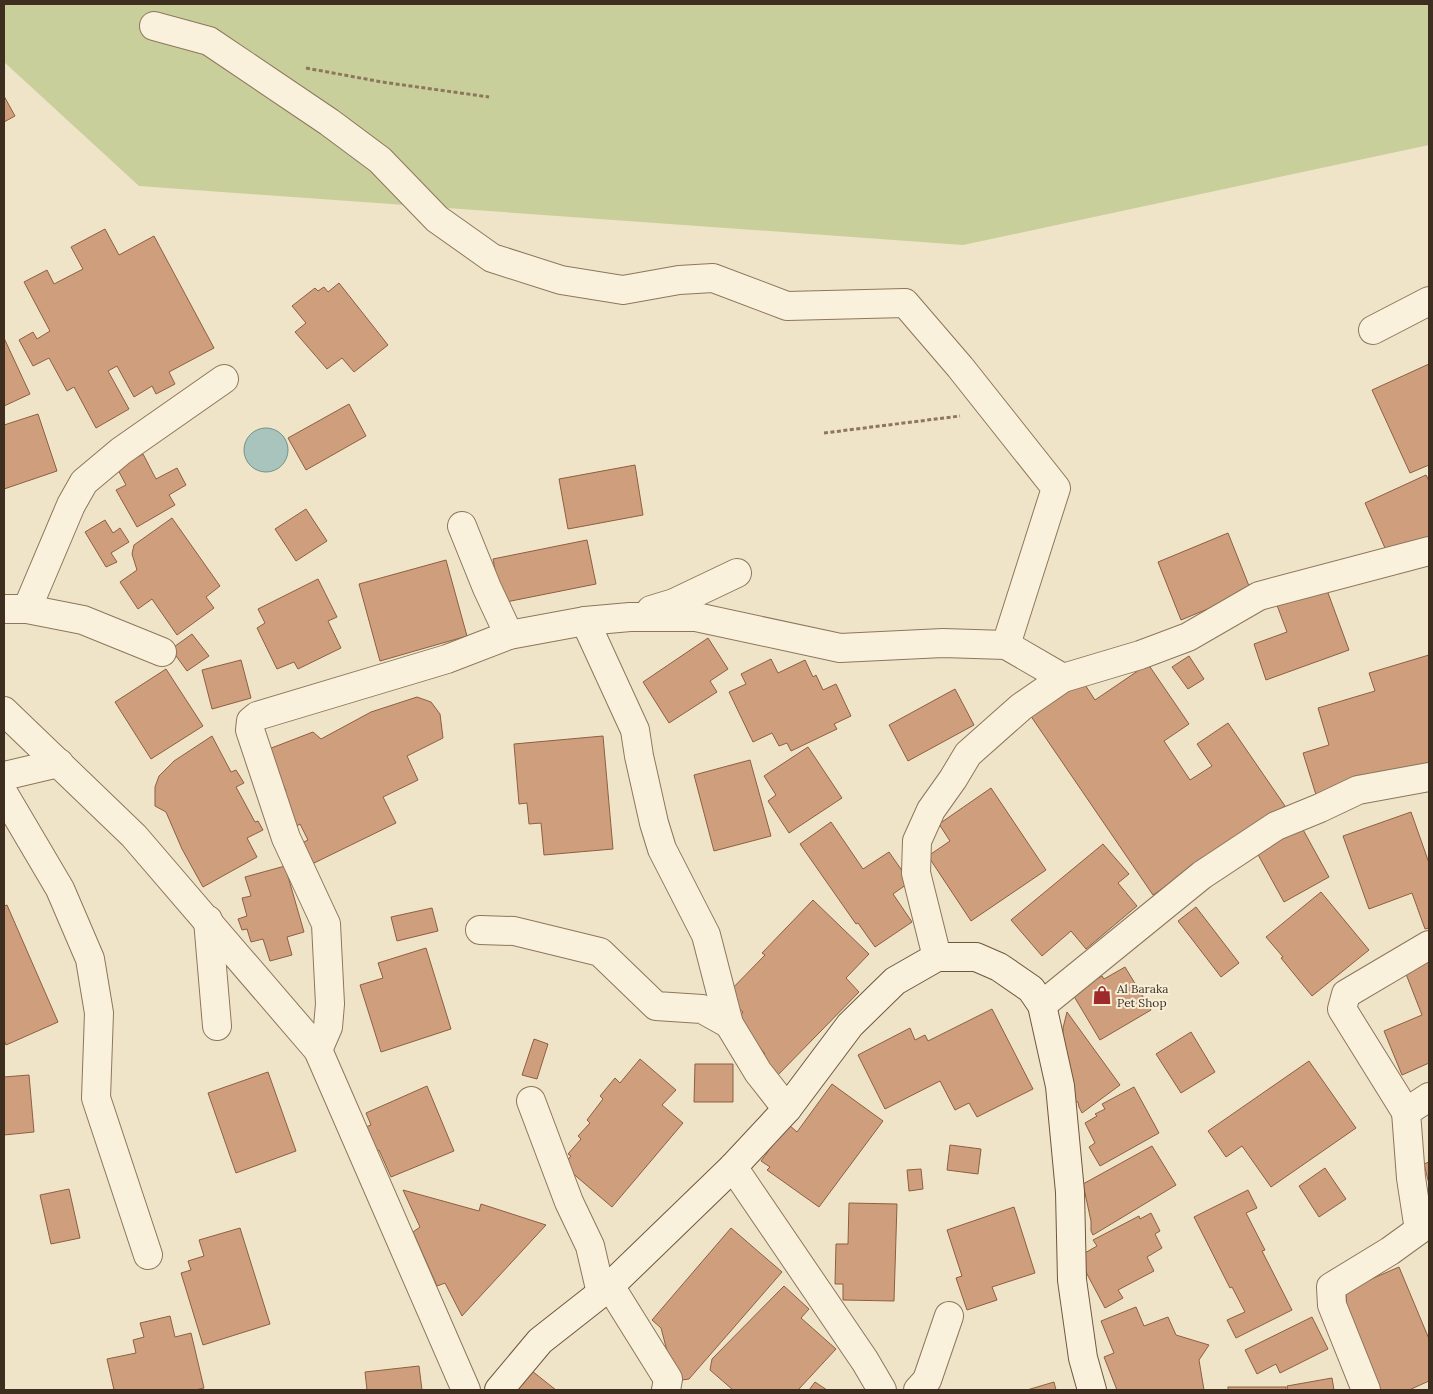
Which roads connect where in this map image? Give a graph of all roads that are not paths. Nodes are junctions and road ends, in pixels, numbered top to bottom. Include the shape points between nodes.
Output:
1 (154, 26) dead end
2 (1429, 301) edge
3 (1372, 330) dead end
4 (224, 379) dead end
5 (462, 526) dead end
6 (1429, 551) edge
7 (736, 572) dead end
8 (15, 609) edge
9 (630, 617) junction
10 (585, 621) junction
11 (509, 635) junction
12 (1006, 645) junction
13 (162, 652) dead end
14 (1063, 678) junction
15 (4, 711) edge
16 (60, 763) junction
17 (4, 776) edge
18 (1429, 777) edge
19 (4, 794) edge
20 (208, 920) junction
21 (480, 930) dead end
22 (1429, 945) edge
23 (937, 957) junction
24 (1042, 1005) junction
25 (729, 1024) junction
26 (217, 1026) dead end
27 (318, 1050) junction
28 (1429, 1096) edge
29 (531, 1101) dead end
30 (787, 1109) junction
31 (1406, 1112) junction
32 (733, 1167) junction
33 (148, 1256) dead end
34 (605, 1290) junction
35 (949, 1316) dead end
36 (466, 1390) edge
37 (499, 1390) edge
38 (666, 1390) edge
39 (882, 1390) edge
40 (918, 1390) edge
41 (1092, 1390) edge
42 (1366, 1390) edge

1 - 12 street via 209,41 329,122 380,160 436,219 492,258 562,280 623,290 679,280 713,278 787,306 906,303 1056,488
2 - 3 street
4 - 8 street via 121,451 84,482
5 - 11 street
6 - 14 street via 1259,596 1188,637
7 - 9 street via 674,603
8 - 13 street via 83,620
9 - 10 street
9 - 12 street via 696,617 840,648 943,643
10 - 11 street
10 - 25 street via 635,730 662,849 706,935
11 - 27 street via 447,659 257,716 251,721 250,730 286,838 326,924 330,1004 328,1027
12 - 14 street
14 - 23 street via 1021,707 968,754 931,810 917,842 916,873
15 - 16 street
16 - 17 street
16 - 20 street via 134,836
18 - 24 street via 1358,790 1276,826 1202,875
19 - 33 street via 60,889 90,959 99,1013 96,1098
20 - 26 street
20 - 27 street
21 - 25 street via 514,931 600,952 656,1006 702,1009
22 - 31 street via 1346,994 1342,1009
23 - 24 street via 976,957 999,967 1031,990
23 - 30 street via 895,981 850,1025
24 - 41 street via 1060,1086 1070,1192 1072,1280 1083,1358
25 - 30 street via 758,1072
27 - 36 street
28 - 31 street
29 - 34 street
30 - 32 street
31 - 42 street via 1419,1230 1331,1287 1332,1305
32 - 34 street
32 - 39 street
34 - 37 street via 540,1341
34 - 38 street via 668,1379
35 - 40 street via 927,1380

